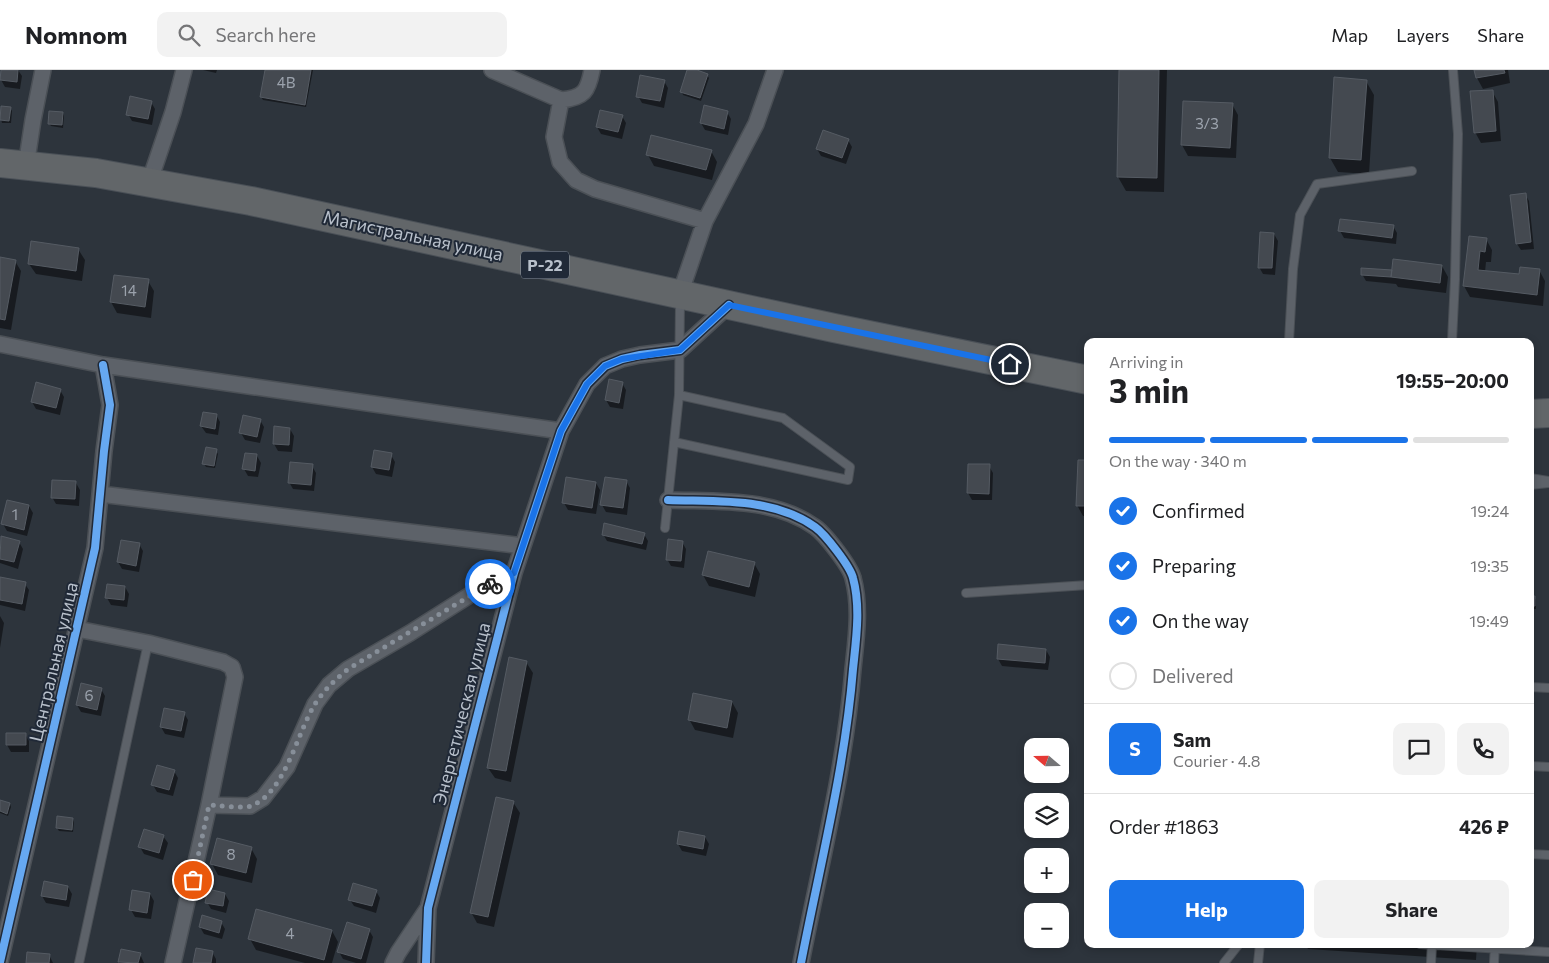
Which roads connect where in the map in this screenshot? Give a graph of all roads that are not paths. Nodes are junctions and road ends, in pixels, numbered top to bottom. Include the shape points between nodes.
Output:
1 (43, 70) edge
2 (184, 70) edge
3 (492, 70) edge
4 (592, 70) edge
5 (775, 70) edge
6 (1453, 70) edge
7 (561, 100) junction
8 (13, 164) edge
9 (1412, 172) dead end
10 (149, 183) junction
11 (705, 221) junction
12 (680, 294) junction
13 (729, 305) junction
14 (1289, 338) edge
15 (1452, 338) edge
16 (0, 344) edge
17 (680, 350) junction
18 (103, 365) junction
19 (1084, 379) edge
20 (679, 395) junction
21 (1549, 413) edge
22 (1534, 414) edge
23 (561, 431) junction
24 (674, 442) junction
25 (1534, 479) edge
26 (1549, 482) edge
27 (1534, 484) edge
28 (100, 494) junction
29 (668, 500) junction
30 (665, 528) dead end
31 (523, 546) junction
32 (514, 573) junction
33 (1084, 585) edge
34 (966, 593) dead end
35 (77, 629) junction
36 (148, 643) junction
37 (1534, 687) edge
38 (1549, 688) edge
39 (1534, 766) edge
40 (1549, 767) edge
41 (209, 805) junction
42 (1534, 854) edge
43 (1549, 855) edge
44 (428, 908) junction
45 (1236, 948) edge
46 (1260, 948) edge
47 (1432, 948) edge
48 (1494, 948) edge
49 (1512, 948) edge
50 (1549, 952) edge
51 (0, 962) edge
52 (78, 963) edge
53 (173, 963) edge
54 (393, 963) edge
55 (426, 963) edge
56 (801, 963) edge
57 (1224, 963) edge
58 (1258, 963) edge
59 (1431, 963) edge
60 (1494, 963) edge

1 - 8 street via 32,120
2 - 10 street
3 - 7 street
4 - 7 street via 585,92
5 - 11 street via 756,124
6 - 15 lane via 1458,134
7 - 11 street via 554,136 560,162 576,180 595,189
8 - 10 highway, Магистральная улица / Р-22 via 96,173
9 - 14 lane via 1317,184 1300,215 1292,269
10 - 12 highway, Магистральная улица / Р-22 via 250,201
11 - 12 street
12 - 13 highway, Магистральная улица / Р-22
12 - 17 lane
13 - 17 street
13 - 19 highway, Магистральная улица / Р-22
16 - 18 street
17 - 20 lane
17 - 23 street, Энергетическая улица via 640,355 605,366 587,384
18 - 23 street
18 - 28 street, Центральная улица via 110,405
20 - 24 lane
20 - 24 lane via 783,418 850,467 848,480
21 - 22 highway
23 - 31 street, Энергетическая улица
24 - 29 lane
25 - 26 lane
26 - 27 lane
28 - 31 street
28 - 35 street, Центральная улица via 95,548
29 - 30 lane
29 - 56 street via 757,504 789,513 815,527 836,550 853,577 857,631 851,700 837,790
31 - 32 street, Энергетическая улица
32 - 41 street via 481,588 348,669 329,684 314,704 286,768 264,798 250,806
32 - 44 street, Энергетическая улица
33 - 34 lane
35 - 36 street
35 - 51 street, Центральная улица
36 - 41 street via 228,664 235,672
36 - 52 lane
37 - 38 lane
39 - 40 lane
41 - 53 street
42 - 43 lane
44 - 54 street
44 - 55 street, Энергетическая улица
45 - 57 lane
46 - 58 lane
47 - 59 lane
48 - 60 lane
49 - 50 lane

